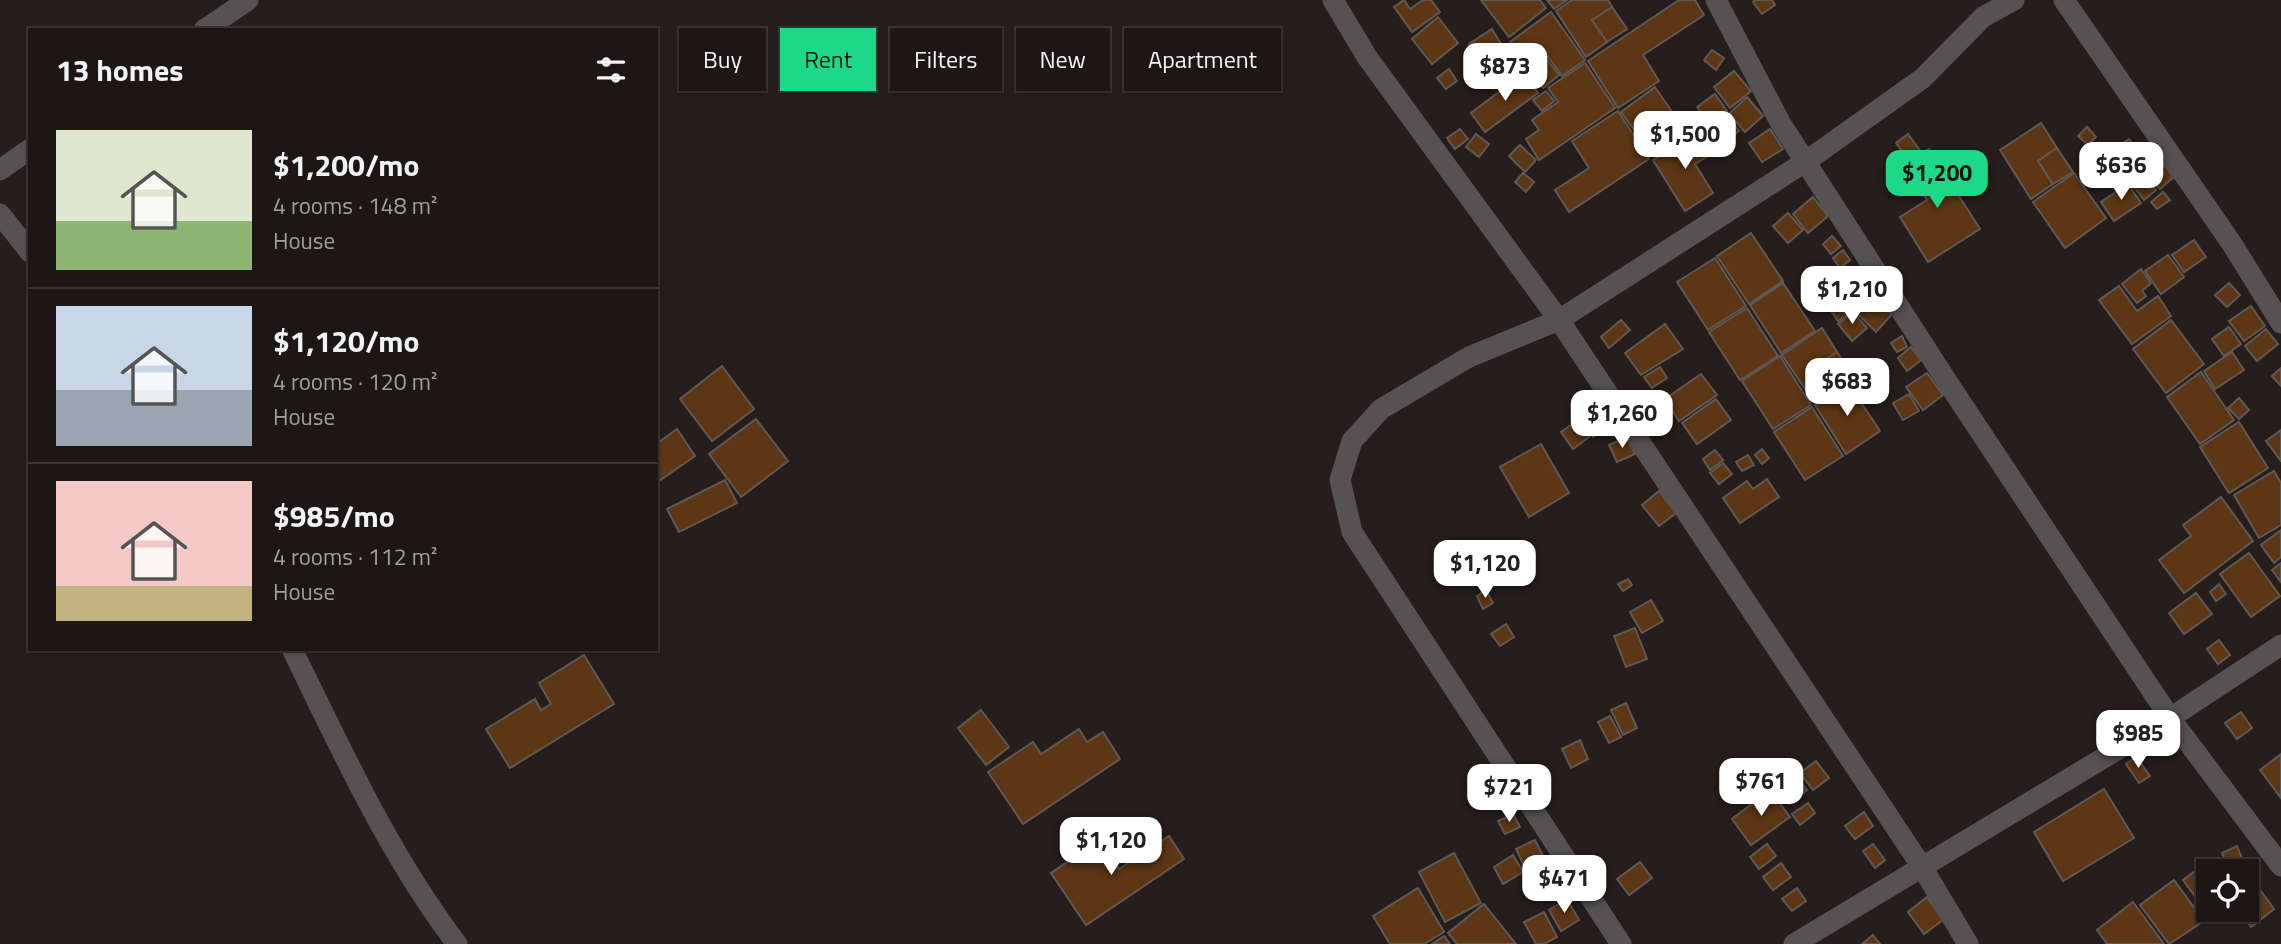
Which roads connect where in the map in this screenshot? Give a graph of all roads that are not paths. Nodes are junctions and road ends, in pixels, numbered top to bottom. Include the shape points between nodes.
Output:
1 (248, 0) edge
2 (1333, 0) edge
3 (1716, 0) edge
4 (2014, 0) edge
5 (2064, 0) edge
6 (207, 28) edge
7 (28, 150) edge
8 (1805, 162) junction
9 (0, 170) edge
10 (0, 214) edge
11 (28, 249) edge
12 (1559, 320) junction
13 (2281, 323) edge
14 (2281, 645) edge
15 (293, 651) edge
16 (2170, 718) junction
17 (2281, 866) edge
18 (1922, 867) junction
19 (457, 944) edge
20 (1622, 944) edge
21 (1794, 944) edge
22 (1968, 944) edge

1 - 6 street
2 - 12 street via 1367,57
3 - 8 street
4 - 8 street via 1983,17 1923,78
5 - 13 street
7 - 9 street
8 - 12 street
8 - 16 street
10 - 11 street
12 - 18 street
12 - 20 street via 1469,356 1381,409 1352,441 1340,480 1352,532
14 - 16 street
15 - 19 street via 372,814
16 - 17 street
16 - 18 street
18 - 21 street
18 - 22 street

